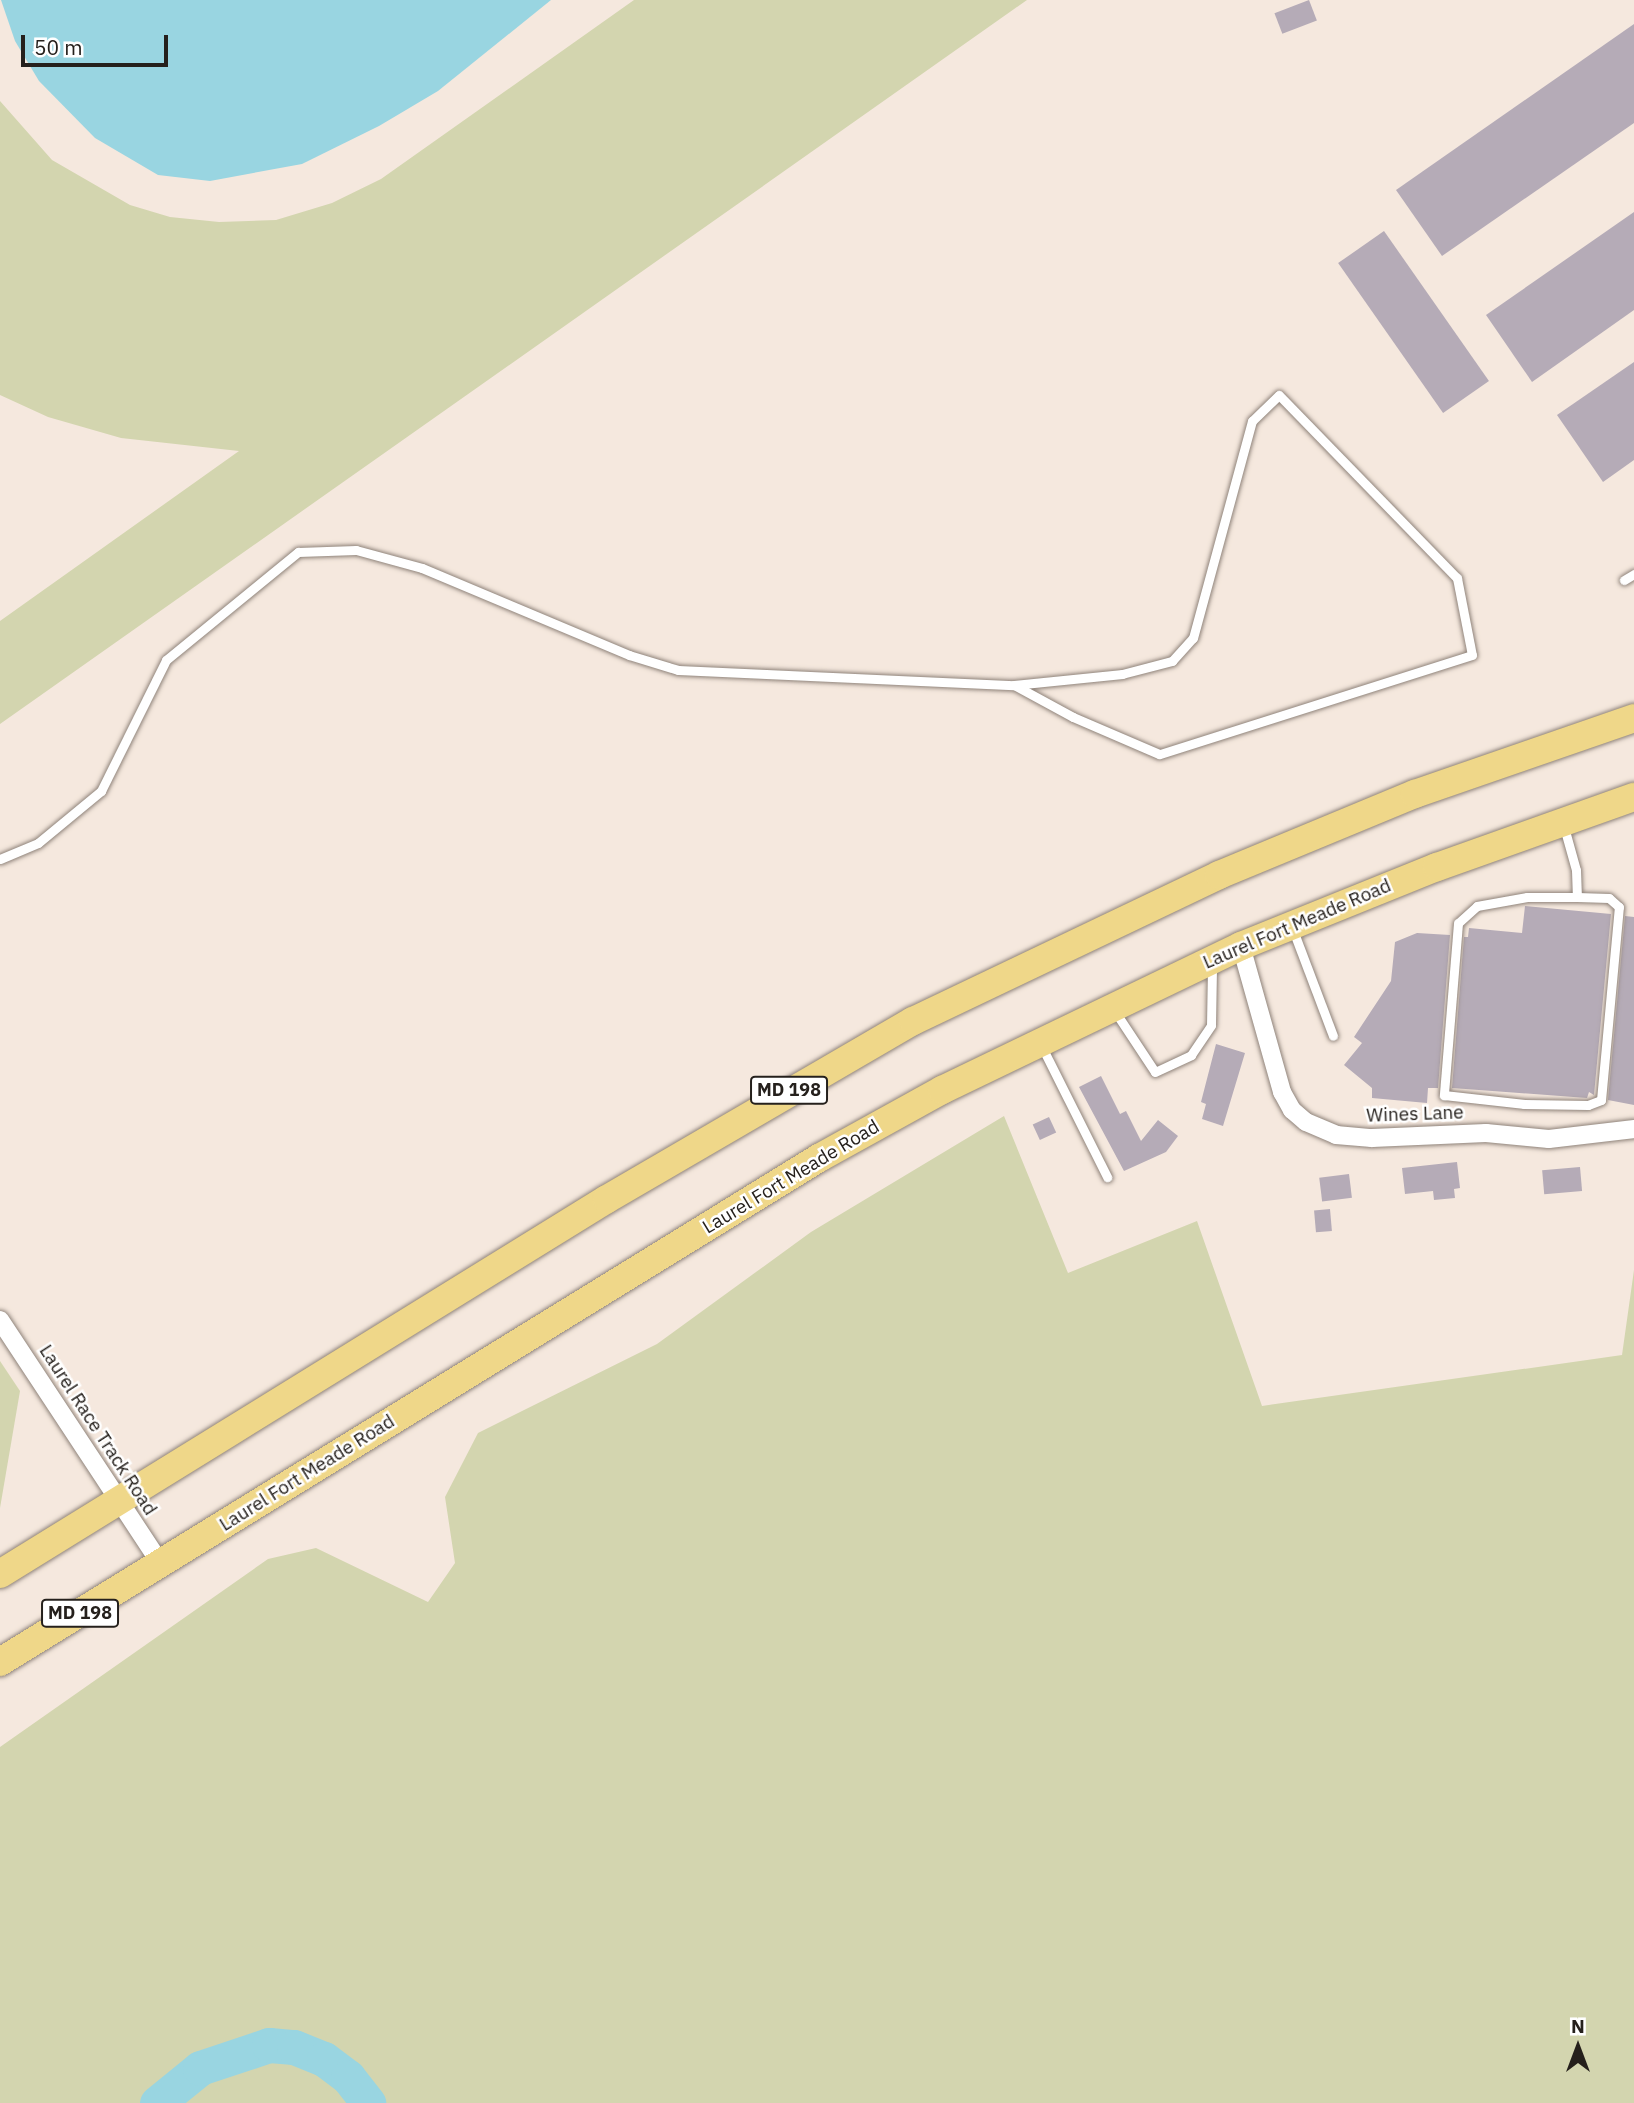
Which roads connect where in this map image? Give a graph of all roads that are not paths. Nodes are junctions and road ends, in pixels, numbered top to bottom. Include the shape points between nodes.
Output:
1 (1634, 574) edge
2 (1624, 580) dead end
3 (1014, 685) junction
4 (1634, 718) edge
5 (1634, 797) edge
6 (1562, 822) junction
7 (0, 859) edge
8 (1577, 897) junction
9 (1291, 926) junction
10 (1241, 946) junction
11 (1212, 959) junction
12 (1111, 1006) junction
13 (1333, 1036) dead end
14 (1039, 1041) junction
15 (1634, 1129) edge
16 (1107, 1177) dead end
17 (0, 1320) edge
18 (119, 1501) junction
19 (160, 1563) junction
20 (0, 1574) edge
21 (0, 1662) edge

1 - 2 lane
3 - 3 lane via 1073,717 1159,754 1472,655 1457,578 1279,395 1252,421 1193,638 1172,661 1122,674
3 - 7 lane via 678,670 629,655 422,568 356,550 298,552 166,660 101,791 38,843
4 - 18 main road, MD 198 via 1415,794 1219,875 913,1021 607,1199
5 - 6 main road, Laurel Fort Meade Road / MD 198
6 - 8 lane via 1576,870
6 - 9 main road, Laurel Fort Meade Road / MD 198
8 - 8 lane via 1527,897 1477,906 1458,923 1444,1095 1524,1104 1588,1105 1601,1100 1619,907 1609,898
9 - 10 main road, Laurel Fort Meade Road / MD 198
9 - 13 lane
10 - 11 main road, Laurel Fort Meade Road / MD 198
10 - 15 street, Wines Lane via 1282,1092 1306,1122 1336,1135 1385,1139 1486,1133 1549,1139
11 - 12 main road, Laurel Fort Meade Road / MD 198
11 - 12 lane via 1211,1024 1191,1055 1155,1072
12 - 14 main road, Laurel Fort Meade Road / MD 198
14 - 16 lane
14 - 19 main road, Laurel Fort Meade Road / MD 198 via 818,1158
17 - 18 street, Laurel Race Track Road
18 - 19 street, Laurel Race Track Road
18 - 20 main road, MD 198
19 - 21 main road, Laurel Fort Meade Road / MD 198

